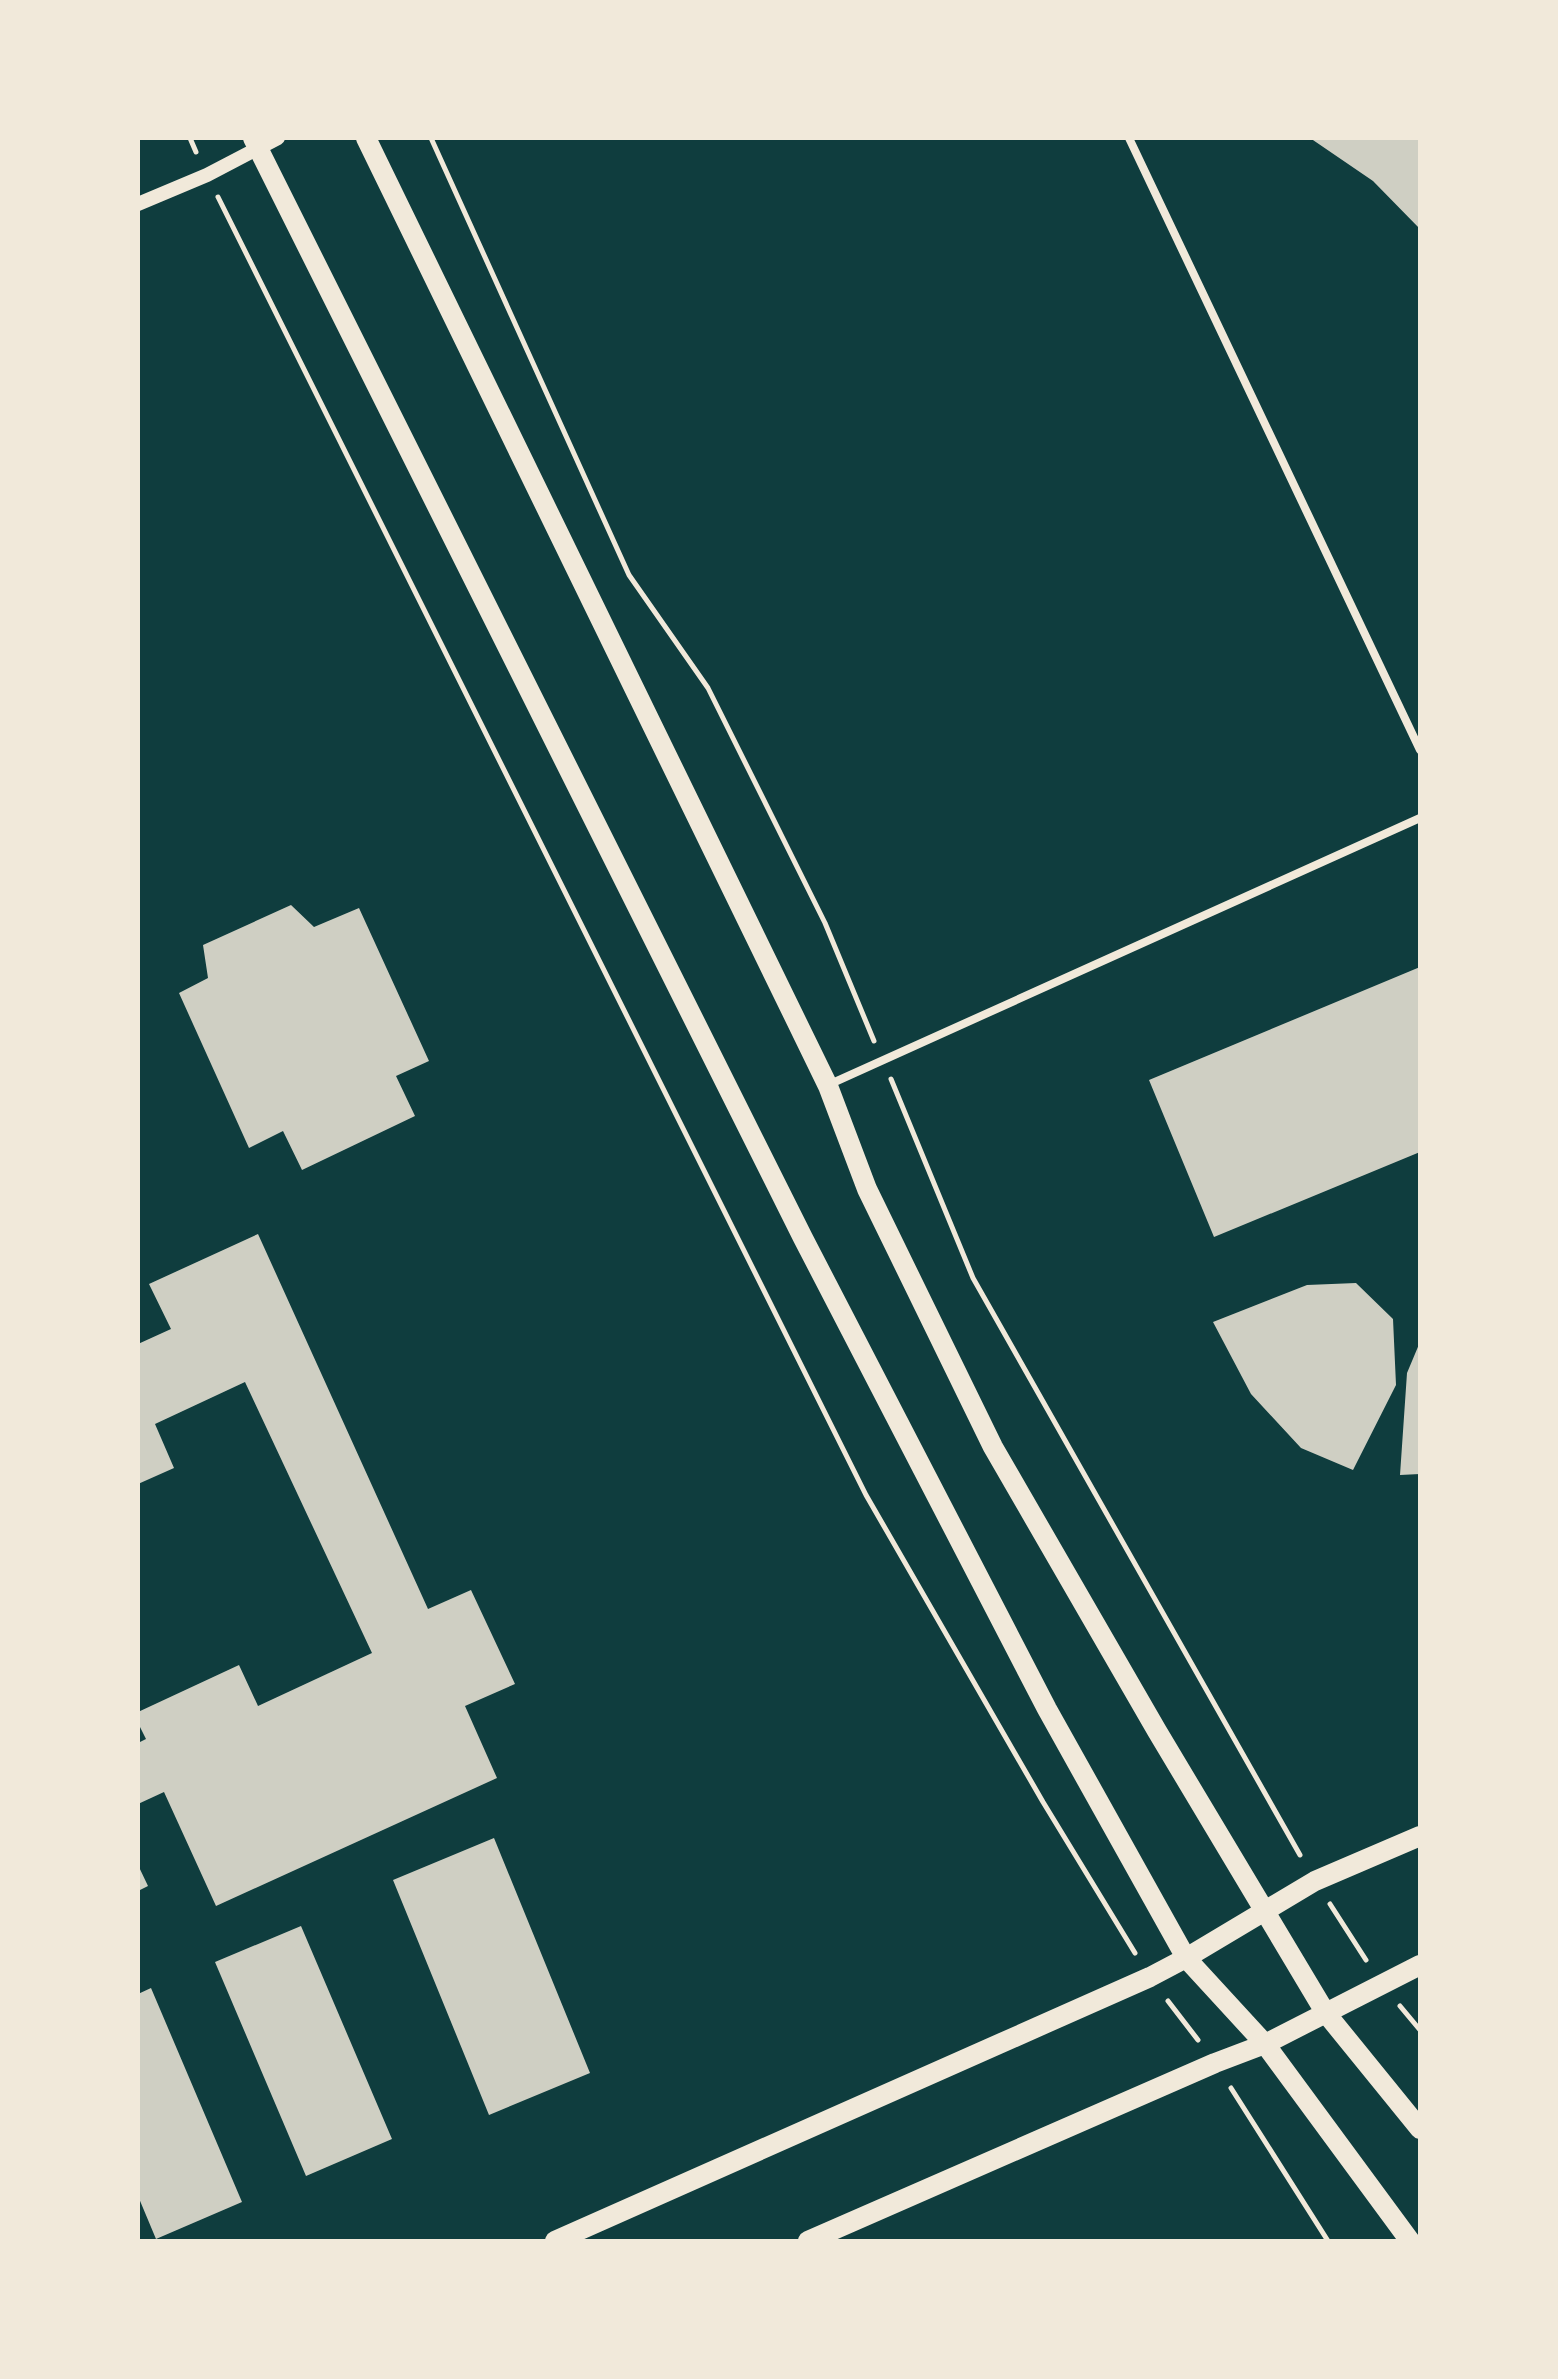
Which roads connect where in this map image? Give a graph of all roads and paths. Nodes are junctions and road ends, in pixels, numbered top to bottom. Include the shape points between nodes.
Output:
1 (190, 138) edge
2 (278, 138) edge
3 (366, 138) edge
4 (431, 138) edge
5 (1129, 138) edge
6 (256, 143) edge
7 (207, 175) junction
8 (138, 204) edge
9 (1420, 750) edge
10 (1420, 818) edge
11 (883, 1060) junction
12 (828, 1086) junction
13 (1420, 1836) edge
14 (1315, 1881) junction
15 (1266, 1911) junction
16 (1186, 1958) junction
17 (1420, 1965) edge
18 (1150, 1977) junction
19 (1382, 1983) junction
20 (1325, 2012) junction
21 (1420, 2030) edge
22 (1265, 2044) junction
23 (1215, 2063) junction
24 (1420, 2129) edge
25 (555, 2241) edge
26 (808, 2241) edge
27 (1328, 2241) edge
28 (1410, 2241) edge

1 - 7 path
2 - 6 street
3 - 12 main road
4 - 11 path via 629,575 708,688 825,923
5 - 9 street
6 - 7 street
6 - 16 main road via 817,1266 1047,1709
7 - 8 street
7 - 18 path via 866,1495
10 - 11 street
11 - 12 street
11 - 14 path via 973,1278
12 - 15 main road via 867,1189 993,1447
13 - 14 main road
14 - 15 main road
14 - 19 path
15 - 16 main road
15 - 20 main road
16 - 18 main road
16 - 22 main road
17 - 19 main road
18 - 23 path
18 - 25 main road
19 - 20 main road
19 - 21 path
20 - 22 main road
20 - 24 main road
22 - 23 main road
22 - 28 main road
23 - 26 main road
23 - 27 path

